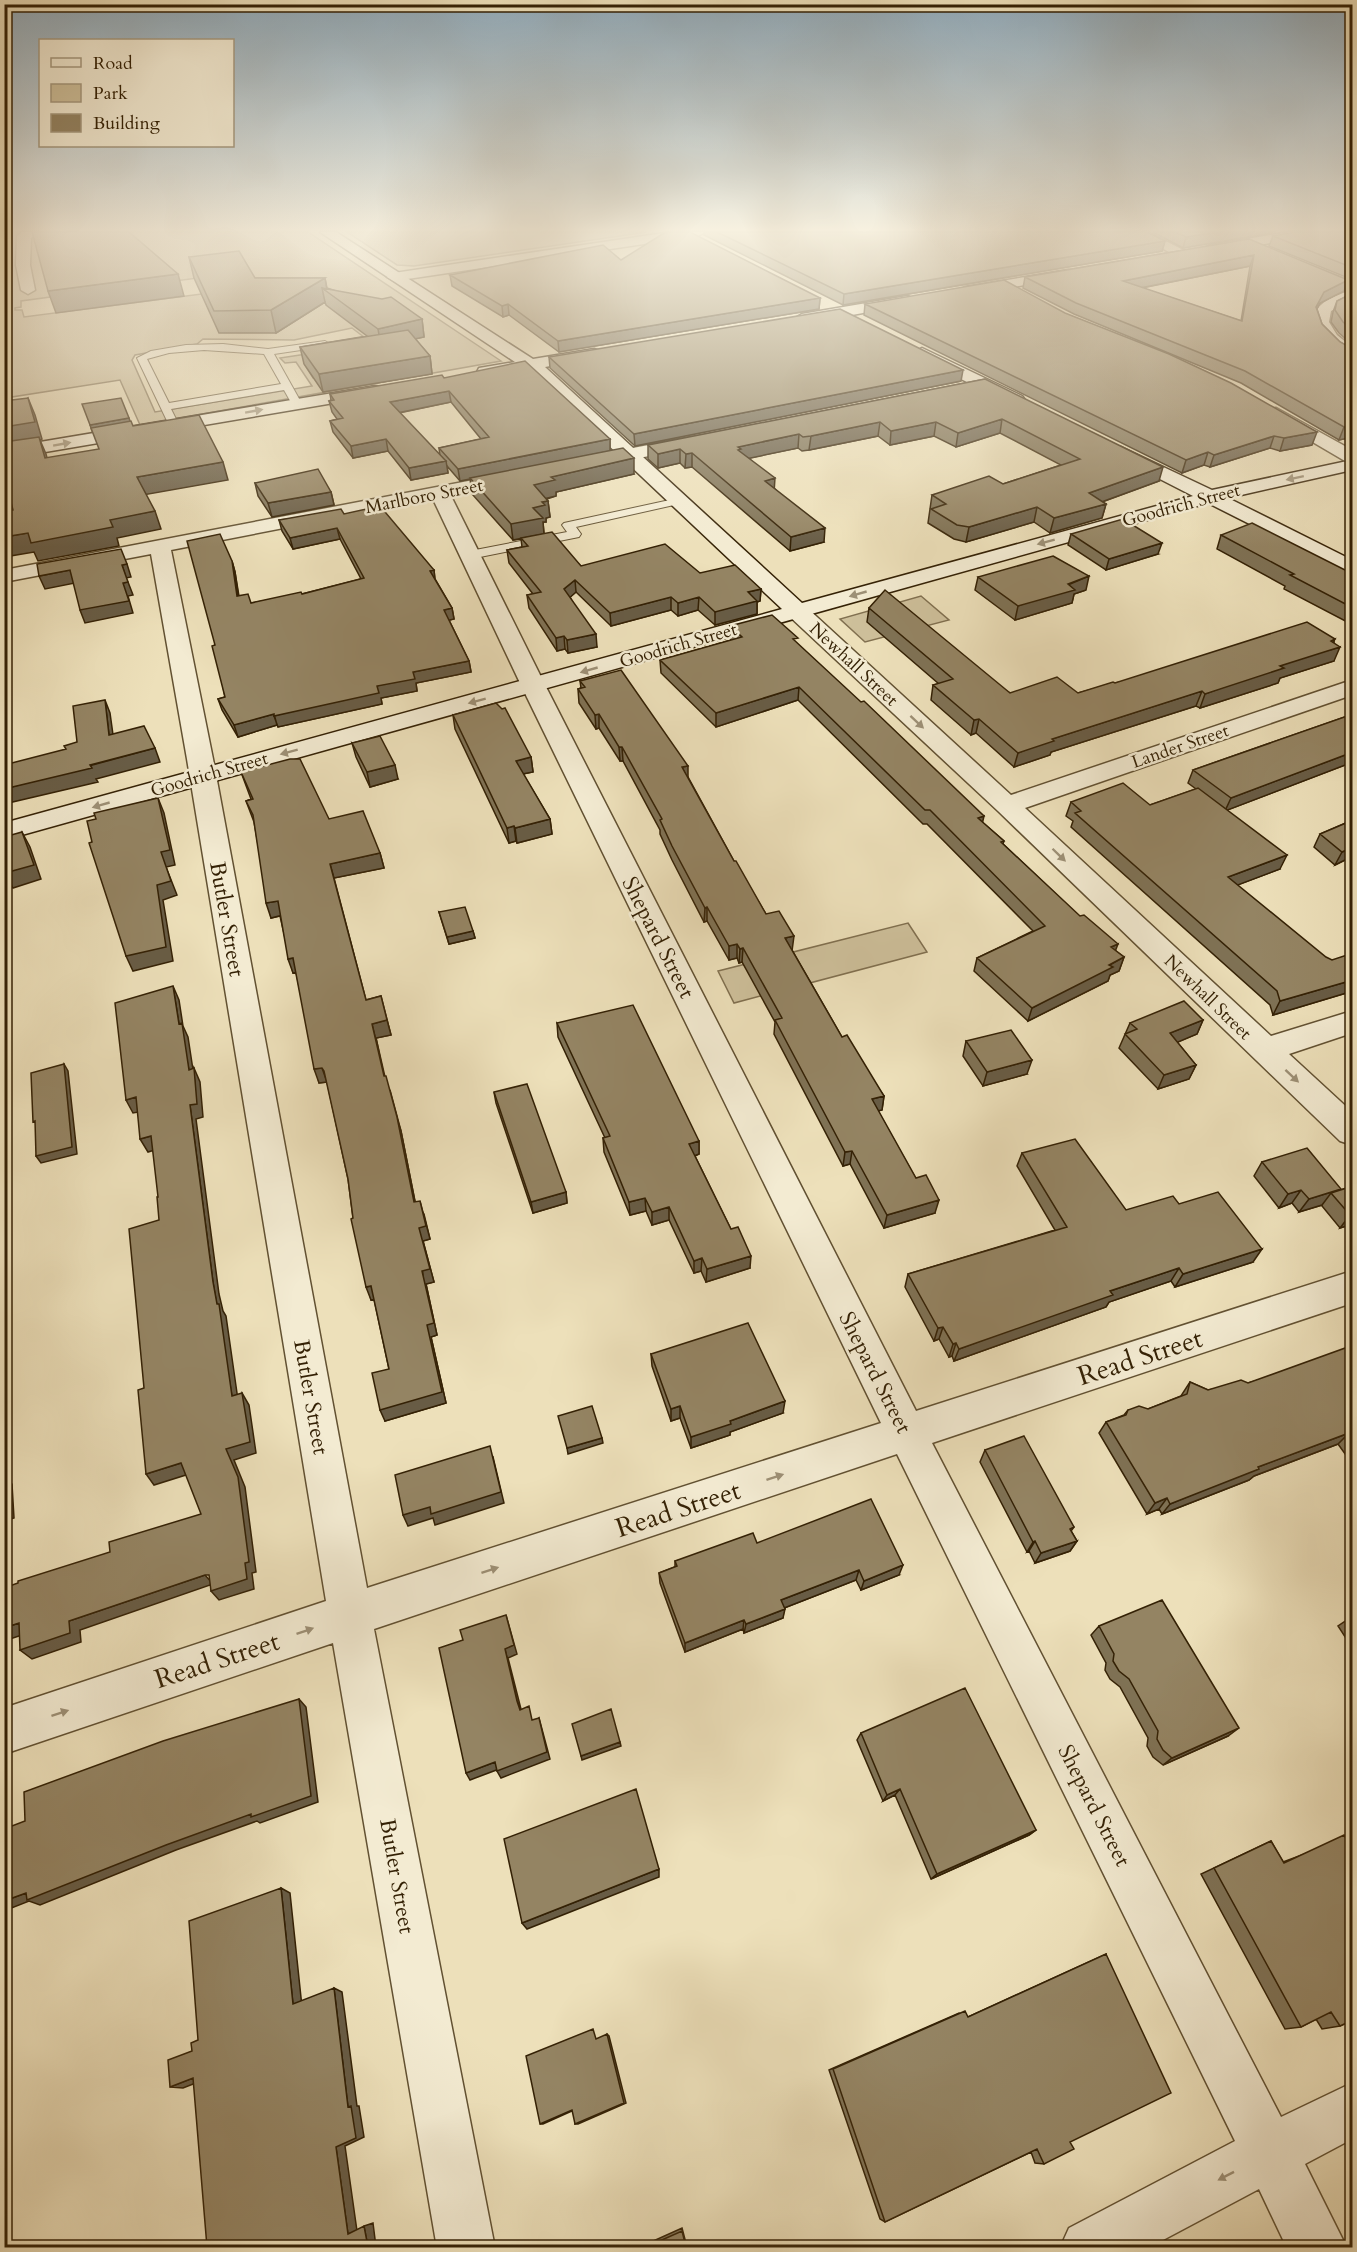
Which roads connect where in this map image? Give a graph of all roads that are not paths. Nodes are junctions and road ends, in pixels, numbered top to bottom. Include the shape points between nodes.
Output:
1 (486, 337) edge
2 (1330, 337) edge
3 (333, 342) edge
4 (905, 344) edge
5 (613, 351) edge
6 (268, 352) junction
7 (1353, 356) edge
8 (529, 365) junction
9 (467, 375) edge
10 (985, 384) junction
11 (287, 386) junction
12 (387, 389) edge
13 (953, 392) edge
14 (297, 404) junction
15 (1027, 405) edge
16 (165, 407) junction
17 (1265, 407) edge
18 (174, 425) junction
19 (714, 438) edge
20 (1101, 442) edge
21 (4, 454) edge
22 (629, 454) junction
23 (1353, 457) edge
24 (577, 465) edge
25 (1353, 465) edge
26 (531, 474) edge
27 (440, 493) junction
28 (1209, 496) junction
29 (636, 497) dead end
30 (679, 501) junction
31 (646, 507) junction
32 (558, 514) dead end
33 (568, 525) junction
34 (160, 547) junction
35 (470, 555) junction
36 (1353, 568) edge
37 (4, 576) edge
38 (796, 611) junction
39 (533, 685) junction
40 (1353, 687) edge
41 (203, 776) junction
42 (1007, 805) junction
43 (4, 832) edge
44 (1353, 1023) edge
45 (1264, 1050) junction
46 (1353, 1132) edge
47 (1353, 1287) edge
48 (908, 1434) junction
49 (350, 1615) junction
50 (4, 1731) edge
51 (1353, 2110) edge
52 (1271, 2153) junction
53 (466, 2247) edge
54 (1089, 2247) edge
55 (1318, 2247) edge

1 - 8 street, Newhall Street
2 - 7 street
3 - 6 lane
4 - 10 street
5 - 8 street
6 - 11 lane
6 - 16 lane via 247,347 195,348 142,358
8 - 9 street
8 - 22 street, Newhall Street
10 - 13 street
10 - 15 street
11 - 14 lane
11 - 16 lane
12 - 14 street
18 -> 14 street
16 - 18 lane
17 - 23 street
21 -> 18 street
19 - 22 street
20 - 28 street
22 - 24 street
22 - 30 street, Newhall Street
25 -> 28 street, Goodrich Street
26 - 27 street, Marlboro Street
27 - 34 street, Marlboro Street
27 - 35 street, Shepard Street
28 - 36 street
28 -> 38 street, Goodrich Street
29 - 31 lane
30 - 31 lane
30 - 38 street, Newhall Street
31 - 33 lane
32 - 33 lane
33 - 35 lane via 575,534
34 - 37 street, Marlboro Street
34 - 41 street, Butler Street
35 - 39 street, Shepard Street
38 -> 39 street, Goodrich Street
38 -> 42 street, Newhall Street
39 -> 41 street, Goodrich Street
39 - 48 street, Shepard Street
40 - 42 street, Lander Street
41 -> 43 street, Goodrich Street
41 - 49 street, Butler Street
42 -> 45 street, Newhall Street
44 - 45 street
45 -> 46 street, Newhall Street
47 - 48 street, Read Street
49 -> 48 street, Read Street
48 - 52 street, Shepard Street
50 -> 49 street, Read Street
49 - 53 street, Butler Street
51 - 52 street
52 -> 54 street
52 - 55 street, Shepard Street

